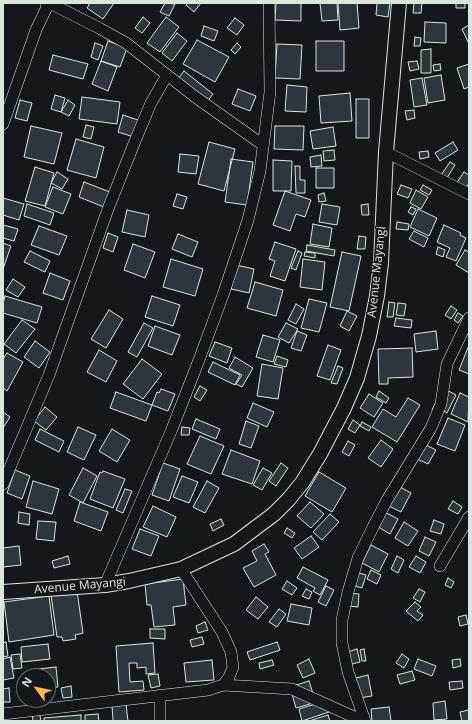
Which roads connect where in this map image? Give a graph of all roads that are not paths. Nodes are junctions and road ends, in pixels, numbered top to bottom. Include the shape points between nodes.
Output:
1 (47, 3) edge
2 (50, 3) edge
3 (269, 3) edge
4 (399, 3) edge
5 (167, 75) junction
6 (3, 124) edge
7 (263, 145) junction
8 (386, 152) junction
9 (469, 194) edge
10 (469, 318) edge
11 (3, 484) edge
12 (469, 517) edge
13 (440, 566) dead end
14 (181, 569) junction
15 (105, 585) junction
16 (3, 592) edge
17 (223, 685) junction
18 (160, 695) junction
19 (3, 714) edge
20 (160, 721) edge
21 (364, 721) edge

1 - 6 street
2 - 5 street via 126,43
3 - 7 street via 270,92
4 - 8 street, Avenue Mayangi
5 - 7 street
5 - 11 street via 151,103 135,141 49,375
7 - 15 street via 260,171 248,220 223,295 172,429
8 - 9 street
8 - 14 street, Avenue Mayangi via 377,296 357,378 334,429 302,482 274,514 234,544
10 - 21 street via 447,364 441,404 431,428 373,527 358,558 348,592 342,620 342,643 348,672
12 - 13 street
14 - 15 street, Avenue Mayangi
14 - 17 street via 222,632 231,652 233,667
15 - 16 street, Avenue Mayangi
17 - 18 street via 208,690
17 - 21 street via 292,689
18 - 19 street
18 - 20 street

